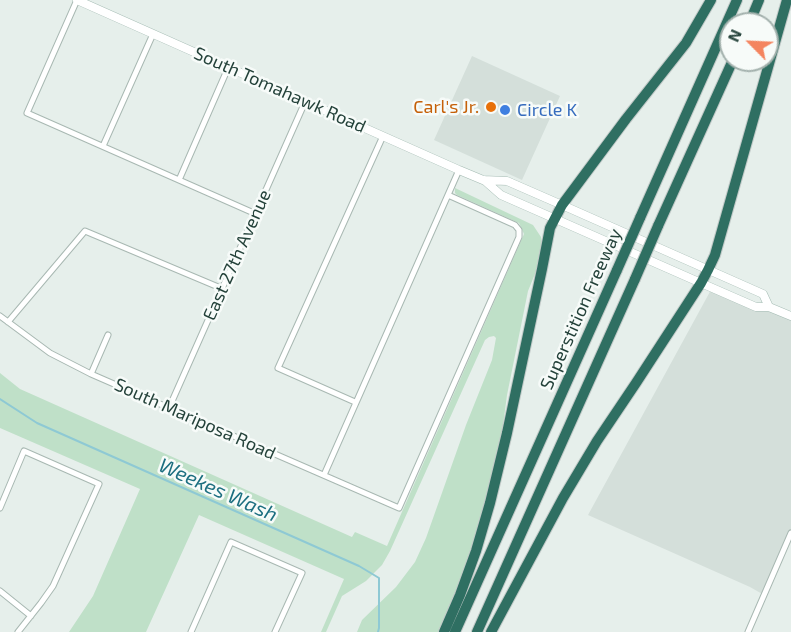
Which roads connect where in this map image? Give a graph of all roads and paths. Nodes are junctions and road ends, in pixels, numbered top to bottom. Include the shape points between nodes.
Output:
1 (77, 0) edge
2 (711, 0) edge
3 (737, 0) edge
4 (787, 0) edge
5 (153, 34) junction
6 (228, 68) junction
7 (728, 72) edge
8 (304, 102) junction
9 (383, 136) junction
10 (103, 147) junction
11 (459, 170) junction
12 (179, 180) junction
13 (483, 180) junction
14 (448, 195) junction
15 (562, 205) junction
16 (256, 214) junction
17 (555, 218) junction
18 (708, 270) junction
19 (701, 283) junction
20 (223, 289) junction
21 (770, 307) junction
22 (0, 316) edge
23 (791, 316) edge
24 (8, 322) junction
25 (108, 335) dead end
26 (92, 374) junction
27 (355, 402) junction
28 (169, 408) junction
29 (324, 475) junction
30 (0, 508) edge
31 (791, 533) edge
32 (0, 591) edge
33 (31, 616) junction
34 (18, 632) edge
35 (191, 632) edge
36 (275, 632) edge
37 (444, 632) edge
38 (455, 632) edge
39 (477, 632) edge
40 (491, 632) edge
41 (748, 632) edge

1 - 5 main road, South Tomahawk Road
1 - 10 street via 27,113
2 - 15 highway via 686,43
3 - 38 highway, Superstition Freeway, bridge
4 - 18 highway
5 - 6 main road, South Tomahawk Road
5 - 10 street
6 - 8 main road, South Tomahawk Road
6 - 12 street
7 - 39 highway, Superstition Freeway, bridge
8 - 9 main road, South Tomahawk Road
8 - 16 street, East 27th Avenue
9 - 11 main road, South Tomahawk Road
9 - 27 street via 278,368
10 - 12 street
11 - 13 main road, South Tomahawk Road
11 - 14 street
12 - 16 street
13 - 15 main road, South Tomahawk Road via 507,181
13 - 17 main road, South Tomahawk Road via 501,195
14 - 27 street
14 - 29 street, South Mariposa Road via 515,225 519,237 399,508
15 - 17 highway
15 - 18 main road, South Tomahawk Road
16 - 20 street, East 27th Avenue
17 - 19 main road, South Tomahawk Road
17 - 37 highway via 490,503
18 - 19 highway
18 - 21 main road, South Tomahawk Road via 763,294
19 - 21 main road, South Tomahawk Road via 756,307
19 - 40 highway via 563,498
20 - 24 street via 85,231
20 - 28 street, East 27th Avenue
21 - 23 main road, South Tomahawk Road
22 - 24 street, South Mariposa Road
24 - 26 street, South Mariposa Road via 50,353
25 - 26 street
26 - 28 street, South Mariposa Road
27 - 29 street
28 - 29 street, South Mariposa Road
30 - 33 street via 24,451 99,484 53,586
31 - 41 street
32 - 33 street
33 - 34 street
35 - 36 street via 231,542 302,573

